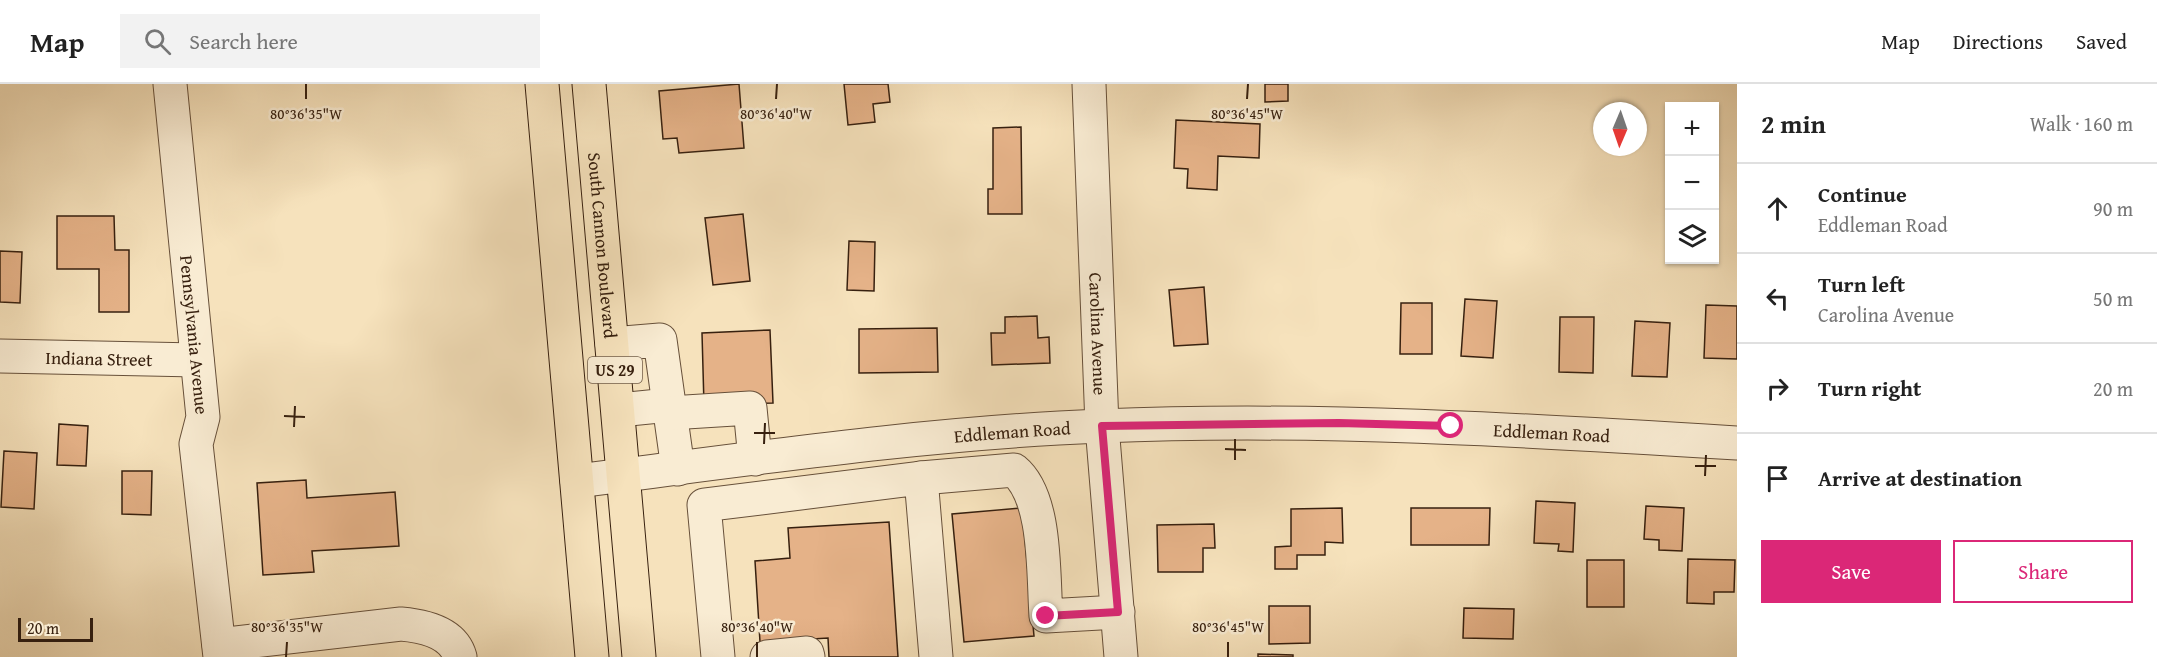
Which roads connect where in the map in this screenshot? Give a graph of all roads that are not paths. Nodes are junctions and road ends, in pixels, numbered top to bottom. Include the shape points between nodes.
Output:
1 (170, 84) edge
2 (542, 84) edge
3 (589, 84) edge
4 (1089, 84) edge
5 (612, 344) junction
6 (0, 356) edge
7 (197, 360) junction
8 (669, 409) junction
9 (619, 410) junction
10 (1102, 426) junction
11 (1737, 443) edge
12 (755, 459) junction
13 (678, 469) junction
14 (623, 475) junction
15 (921, 478) junction
16 (577, 481) junction
17 (1118, 612) junction
18 (220, 651) edge
19 (807, 655) edge
20 (459, 657) edge
21 (592, 657) edge
22 (639, 657) edge
23 (718, 657) edge
24 (767, 657) edge
25 (936, 657) edge
26 (1121, 657) edge

1 - 7 street, Pennsylvania Avenue
2 - 16 main road, US 29
3 - 5 main road, South Cannon Boulevard / US 29
4 - 10 street, Carolina Avenue
5 - 8 street via 660,340
5 - 9 main road, South Cannon Boulevard / US 29
6 - 7 street, Indiana Street
7 - 18 street, Pennsylvania Avenue via 203,417 196,444
8 - 9 street
8 - 12 street via 750,408
8 - 13 street
9 - 14 main road, South Cannon Boulevard / US 29
10 - 11 street, Eddleman Road via 1339,423
10 - 12 street, Eddleman Road via 962,434
10 - 17 street, Carolina Avenue
12 - 13 street, Eddleman Road
13 - 14 street, Eddleman Road
14 - 16 street, Eddleman Road
14 - 22 main road, South Cannon Boulevard / US 29
15 - 17 street via 1014,470 1026,480 1037,506 1046,616
15 - 23 street via 704,505
15 - 25 street
16 - 21 main road, US 29
17 - 26 street, Carolina Avenue
18 - 20 street via 401,624 444,635
19 - 24 street

